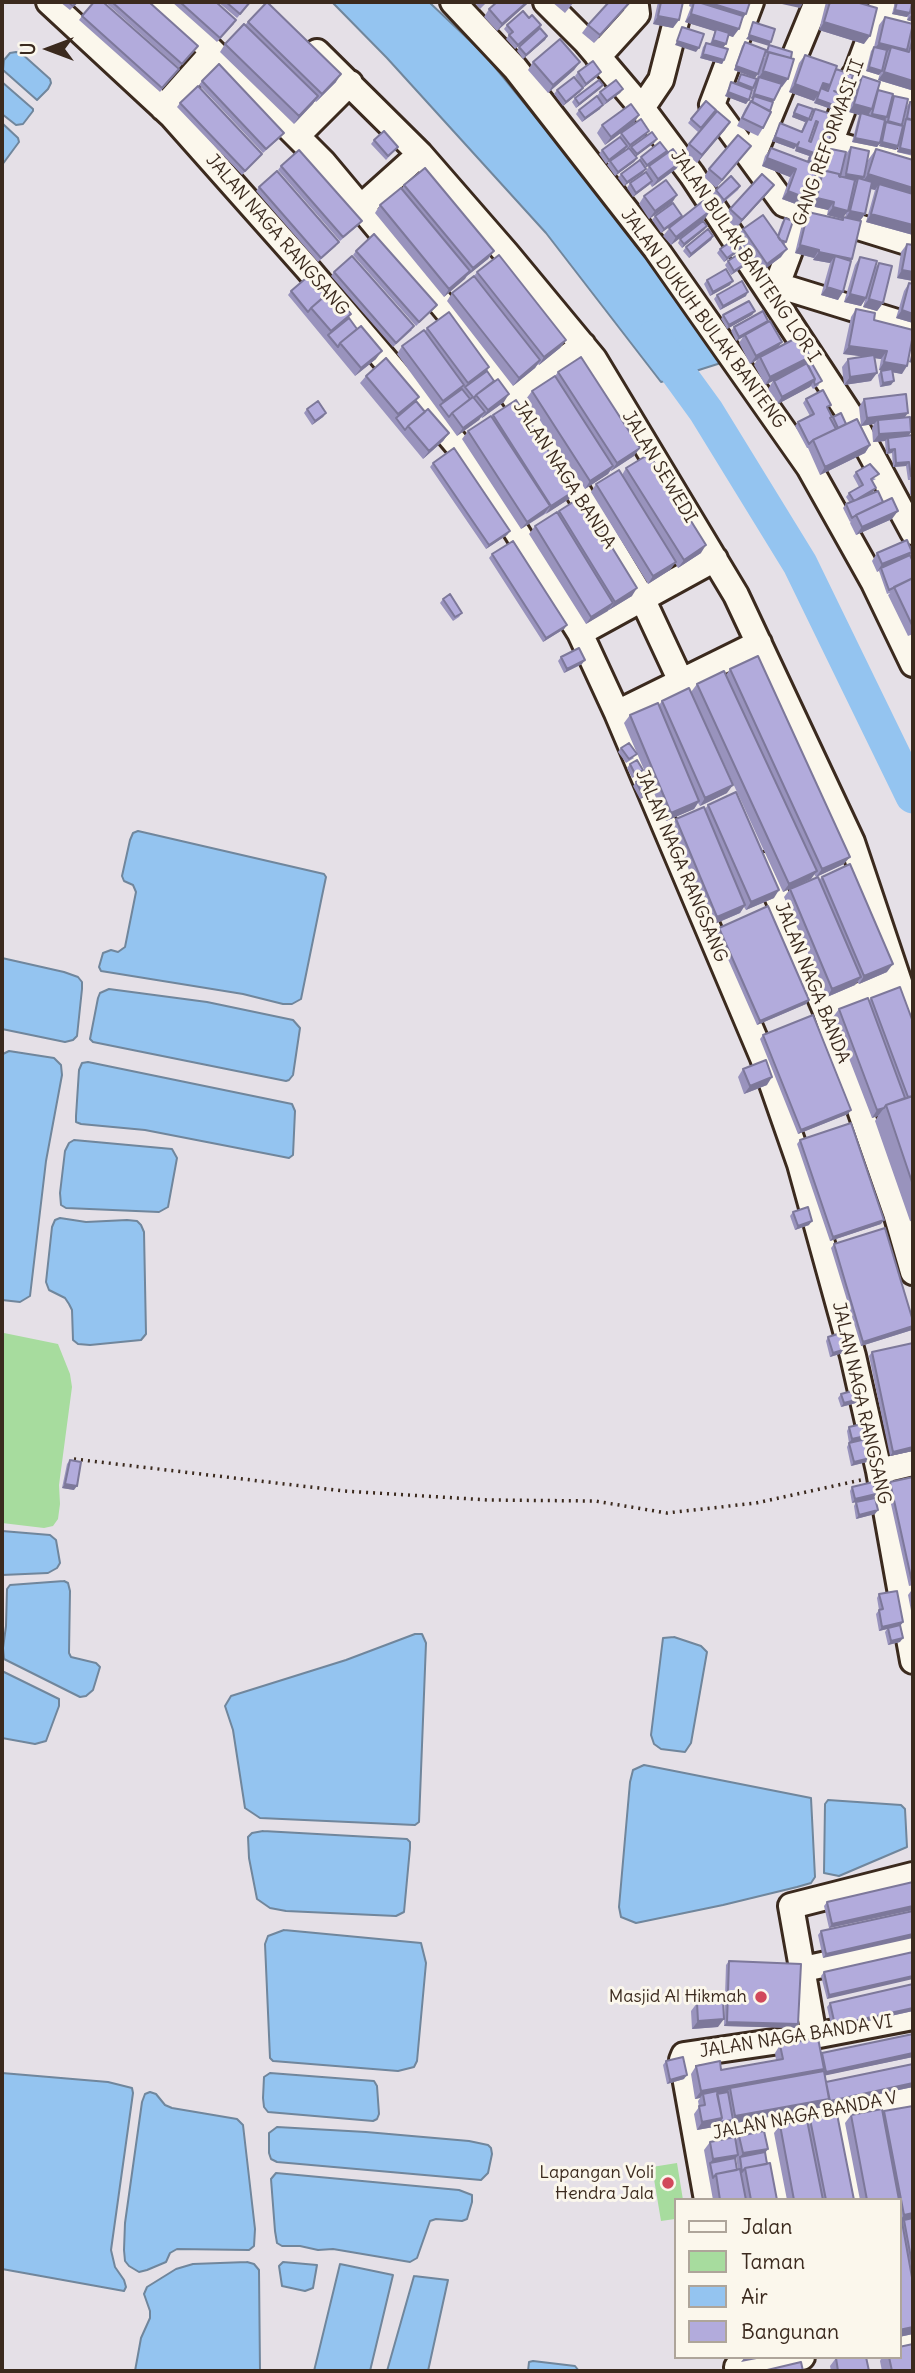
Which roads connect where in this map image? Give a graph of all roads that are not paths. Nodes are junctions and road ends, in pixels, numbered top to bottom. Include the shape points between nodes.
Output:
1 (49, 2) edge
2 (163, 2) edge
3 (453, 2) edge
4 (546, 2) edge
5 (633, 2) edge
6 (681, 2) edge
7 (751, 2) edge
8 (817, 2) edge
9 (881, 7) edge
10 (913, 23) edge
11 (301, 38) edge
12 (212, 52) junction
13 (597, 57) junction
14 (854, 76) junction
15 (350, 83) junction
16 (913, 95) edge
17 (163, 108) junction
18 (642, 108) junction
19 (298, 135) junction
20 (831, 143) junction
21 (419, 155) junction
22 (752, 159) junction
23 (913, 166) edge
24 (361, 207) junction
25 (804, 211) junction
26 (913, 244) edge
27 (771, 284) junction
28 (913, 327) edge
29 (583, 345) junction
30 (514, 397) junction
31 (913, 532) edge
32 (715, 559) junction
33 (642, 598) junction
34 (580, 633) junction
35 (759, 643) junction
36 (913, 664) edge
37 (682, 682) junction
38 (617, 713) junction
39 (710, 743) edge
40 (755, 844) edge
41 (898, 980) junction
42 (825, 1009) junction
43 (913, 1024) edge
44 (913, 1272) edge
45 (913, 1463) edge
46 (879, 1471) junction
47 (913, 1661) edge
48 (913, 1875) edge
49 (913, 1945) edge
50 (804, 1969) junction
51 (913, 2017) edge
52 (814, 2036) junction
53 (912, 2104) edge
54 (841, 2111) junction
55 (764, 2124) junction
56 (696, 2136) junction
57 (707, 2198) edge
58 (778, 2198) edge
59 (857, 2198) edge
60 (787, 2359) edge
61 (737, 2365) edge

1 - 17 street, JALAN NAGA RANGSANG
2 - 12 street, JALAN NAGA BANDA
3 - 36 street, JALAN DUKUH BULAK BANTENG via 515,68 656,248 809,467
4 - 13 street, JALAN BULAK BANTENG LOR I
5 - 13 street via 637,14
6 - 18 street via 660,80
7 - 22 street via 712,105
8 - 22 street
9 - 10 street
9 - 14 street, GANG REFORMASI II
11 - 15 street, JALAN SEWEDI
12 - 17 street
12 - 19 street, JALAN NAGA BANDA
13 - 18 street, JALAN BULAK BANTENG LOR I
14 - 16 street
14 - 20 street, GANG REFORMASI II
15 - 19 street
15 - 21 street, JALAN SEWEDI
17 - 34 street, JALAN NAGA RANGSANG via 476,467
18 - 27 street, JALAN BULAK BANTENG LOR I
19 - 24 street, JALAN NAGA BANDA
20 - 23 street
20 - 25 street, GANG REFORMASI II
21 - 24 street
21 - 29 street, JALAN SEWEDI
22 - 25 street via 784,204
24 - 30 street, JALAN NAGA BANDA
25 - 26 street
25 - 27 street, GANG REFORMASI II
27 - 28 street
27 - 31 street, JALAN BULAK BANTENG LOR I
29 - 30 street
29 - 32 street, JALAN SEWEDI
30 - 33 street, JALAN NAGA BANDA via 562,465
32 - 33 street
32 - 35 street, JALAN SEWEDI
33 - 34 street
33 - 37 street, JALAN NAGA BANDA
34 - 38 street, JALAN NAGA RANGSANG
35 - 37 street
35 - 41 street, JALAN SEWEDI via 852,842
37 - 38 street
37 - 39 street, JALAN NAGA BANDA
38 - 46 street, JALAN NAGA RANGSANG via 763,1058 800,1164
40 - 42 street, JALAN NAGA BANDA
41 - 42 street
41 - 43 street, JALAN SEWEDI
42 - 44 street, JALAN NAGA BANDA
45 - 46 street
46 - 47 street, JALAN NAGA RANGSANG
48 - 50 street via 791,1906
49 - 50 street
50 - 52 street
51 - 52 street, JALAN NAGA BANDA VI
52 - 56 street, JALAN NAGA BANDA VI via 684,2055
53 - 54 street, JALAN NAGA BANDA V
54 - 55 street, JALAN NAGA BANDA V
54 - 59 street
55 - 56 street, JALAN NAGA BANDA V
55 - 58 street
56 - 57 street
60 - 61 street

